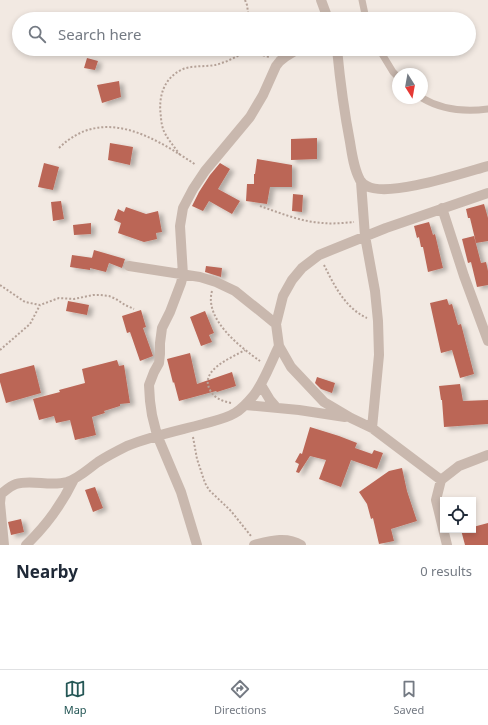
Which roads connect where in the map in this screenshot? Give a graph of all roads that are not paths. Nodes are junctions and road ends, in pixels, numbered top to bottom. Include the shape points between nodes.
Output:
1 (322, 0) edge
2 (362, 0) edge
3 (324, 12) edge
4 (365, 12) edge
5 (285, 56) edge
6 (338, 56) edge
7 (383, 56) edge
8 (392, 70) edge
9 (428, 101) edge
10 (488, 109) edge
11 (488, 166) edge
12 (361, 182) junction
13 (488, 193) edge
14 (442, 208) junction
15 (365, 236) junction
16 (129, 266) dead end
17 (183, 275) junction
18 (276, 324) junction
19 (488, 342) edge
20 (279, 346) junction
21 (261, 384) junction
22 (245, 405) junction
23 (276, 407) junction
24 (351, 418) junction
25 (372, 428) junction
26 (157, 435) junction
27 (488, 455) edge
28 (74, 479) junction
29 (441, 480) junction
30 (0, 503) edge
31 (4, 545) edge
32 (26, 545) edge
33 (197, 545) edge
34 (256, 545) edge
35 (301, 545) edge
36 (447, 545) edge

1 - 3 street
2 - 4 lane
5 - 17 street via 276,66 263,96 250,116 205,171 183,208 180,226
6 - 12 street via 352,153
7 - 8 lane
9 - 10 lane via 455,110
11 - 12 street via 397,189 376,189
12 - 15 street
13 - 14 street
14 - 15 street
14 - 19 street
15 - 18 street via 319,255 302,268 283,296
15 - 25 street via 378,321
16 - 17 street
17 - 18 street via 200,277 235,291
17 - 26 street via 162,328 159,363 149,385
18 - 20 street
20 - 21 street
20 - 24 street via 291,367 324,402
21 - 22 street
21 - 23 street
22 - 23 street
22 - 26 street via 234,414
23 - 24 street
24 - 25 street
25 - 29 street
26 - 28 street via 110,455
26 - 33 street via 181,492
27 - 29 street via 459,466
28 - 30 street via 57,484 15,484 1,494
28 - 32 street via 54,513
29 - 36 street via 436,500
30 - 31 street
34 - 35 street via 283,539

